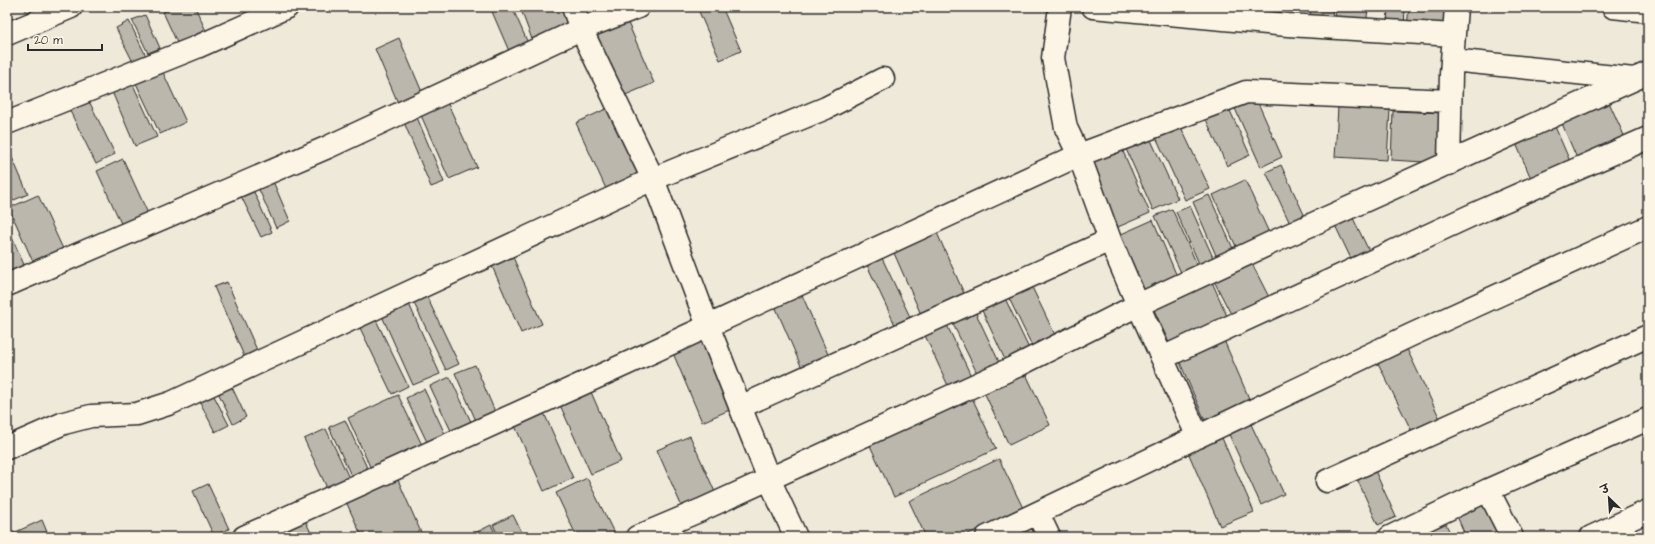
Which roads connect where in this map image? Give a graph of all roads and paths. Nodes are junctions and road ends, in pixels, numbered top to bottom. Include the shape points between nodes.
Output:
1 (71, 7) edge
2 (287, 7) edge
3 (572, 7) edge
4 (638, 7) edge
5 (1060, 7) edge
6 (1093, 7) edge
7 (1456, 7) edge
8 (1613, 7) edge
9 (1648, 11) edge
10 (581, 29) junction
11 (7, 34) edge
12 (1454, 35) junction
13 (1452, 60) junction
14 (1641, 76) edge
15 (883, 79) dead end
16 (1450, 101) junction
17 (7, 123) edge
18 (1648, 138) edge
19 (1079, 155) junction
20 (1449, 164) junction
21 (653, 179) junction
22 (1648, 227) edge
23 (1110, 240) junction
24 (7, 285) edge
25 (1138, 305) junction
26 (708, 326) junction
27 (1648, 336) edge
28 (1162, 358) junction
29 (740, 407) junction
30 (1648, 419) edge
31 (1198, 437) junction
32 (7, 448) edge
33 (769, 479) junction
34 (1327, 481) dead end
35 (1488, 490) junction
36 (1648, 511) edge
37 (1038, 514) junction
38 (244, 537) edge
39 (637, 537) edge
40 (796, 537) edge
41 (987, 537) edge
42 (1048, 537) edge
43 (1390, 537) edge
44 (1512, 537) edge
45 (1590, 537) edge

1 - 11 street
2 - 17 street via 197,47
3 - 10 street
4 - 10 street
5 - 19 street via 1053,58 1066,128
6 - 12 street via 1288,25
7 - 12 street
8 - 9 street
10 - 21 street
10 - 24 street via 328,147
12 - 13 street
13 - 14 street
13 - 16 street
14 - 20 street
15 - 21 street via 826,108
16 - 19 street via 1246,92
16 - 20 street
18 - 28 street via 1470,216
19 - 23 street
19 - 26 street
20 - 25 street
21 - 26 street
21 - 32 street via 171,403 137,414 91,416 64,423
22 - 31 street via 1411,335
23 - 25 street
23 - 29 street
25 - 28 street
25 - 33 street via 1017,366
26 - 29 street
26 - 38 street
27 - 34 street
28 - 31 street
29 - 33 street
30 - 35 street
31 - 37 street
33 - 39 street
33 - 40 street
35 - 43 street
35 - 44 street
36 - 45 street
37 - 41 street
37 - 42 street

